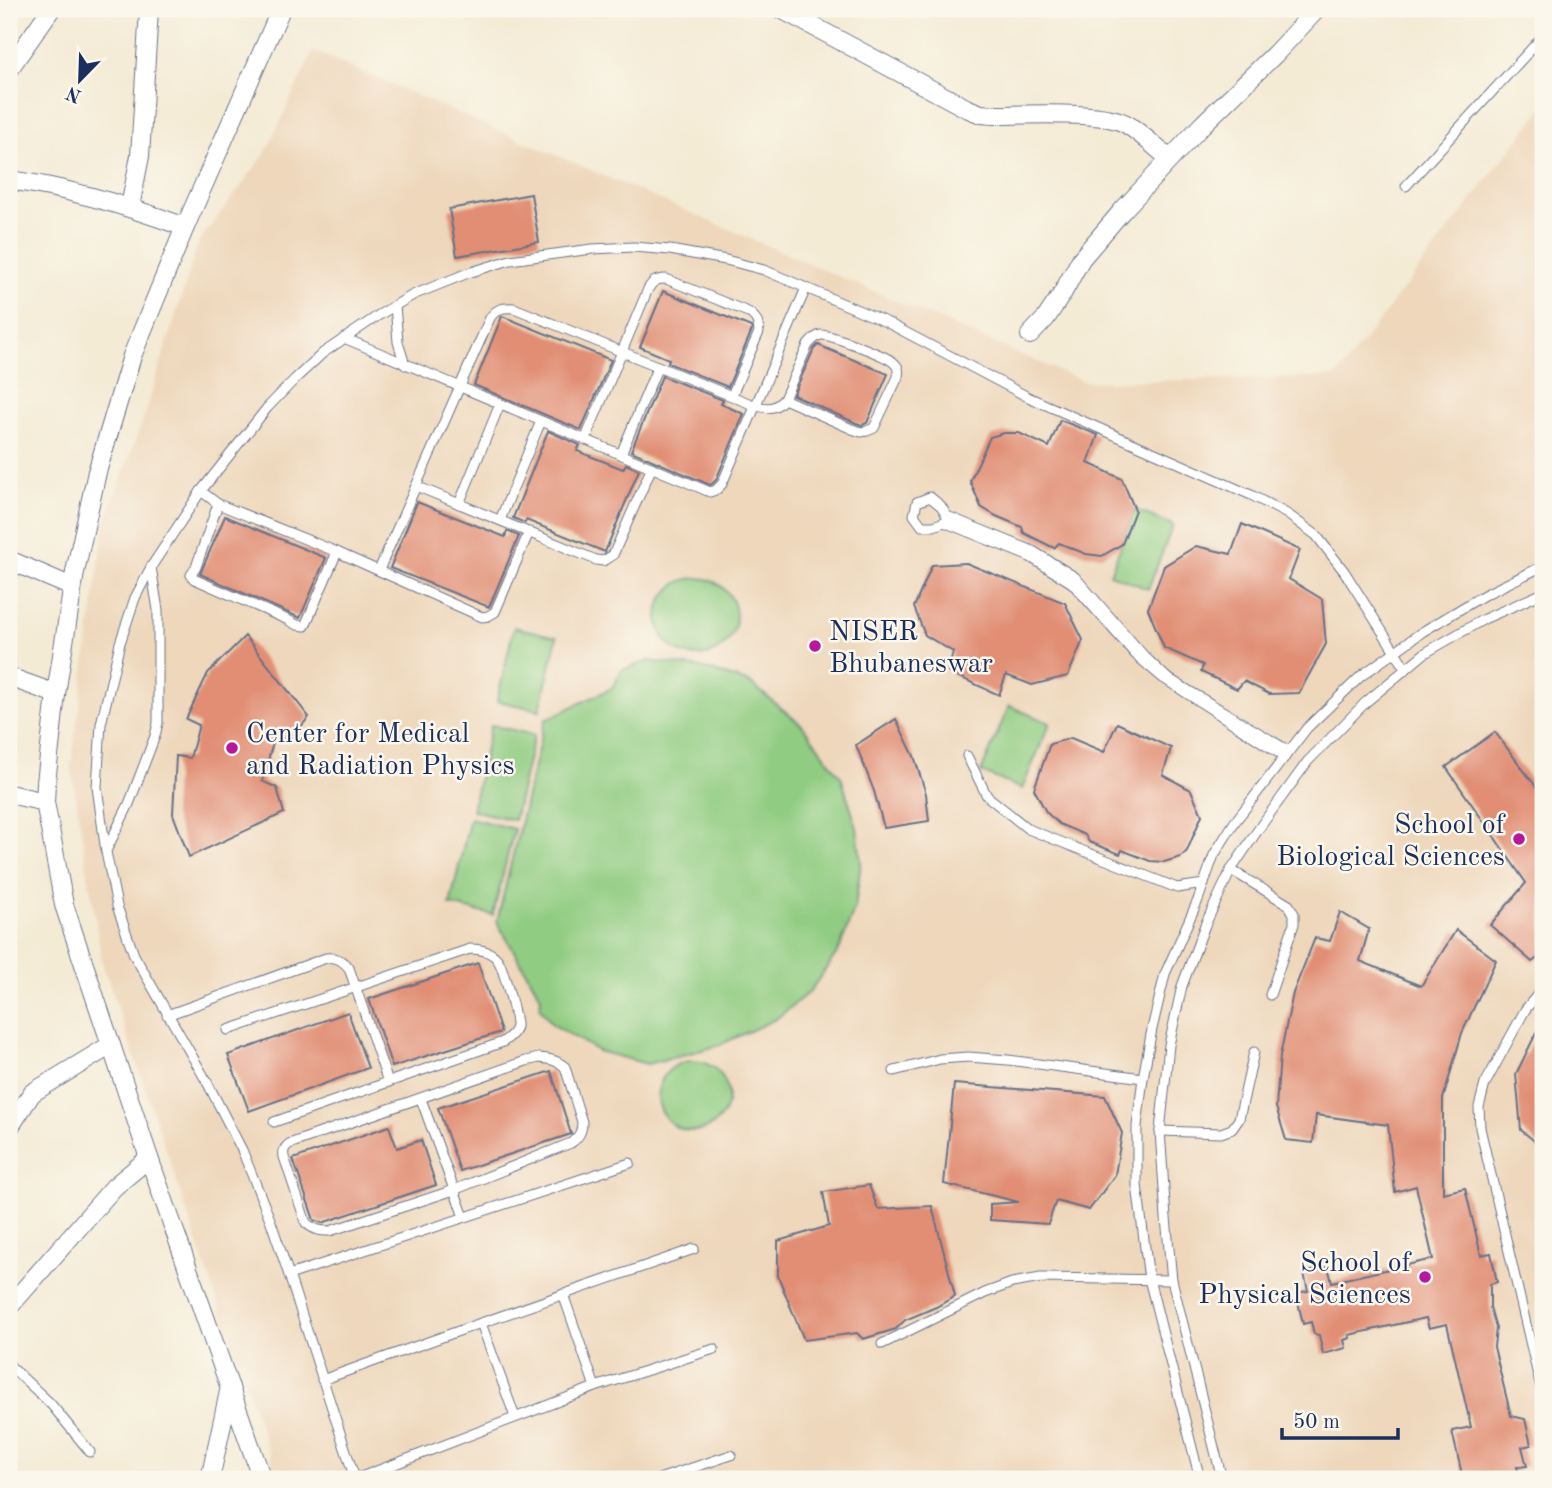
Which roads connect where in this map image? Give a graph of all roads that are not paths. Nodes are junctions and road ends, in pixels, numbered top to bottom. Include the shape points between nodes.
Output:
1 (51, 9) edge
2 (147, 9) edge
3 (281, 9) edge
4 (781, 9) edge
5 (1317, 9) edge
6 (1543, 36) edge
7 (9, 69) edge
8 (1170, 159) junction
9 (9, 180) edge
10 (1405, 186) dead end
11 (130, 207) junction
12 (185, 227) junction
13 (806, 288) junction
14 (396, 305) junction
15 (1030, 335) dead end
16 (344, 338) junction
17 (622, 351) junction
18 (405, 365) junction
19 (658, 366) junction
20 (458, 387) junction
21 (732, 396) junction
22 (784, 399) junction
23 (500, 404) junction
24 (757, 406) junction
25 (541, 421) junction
26 (585, 440) junction
27 (621, 454) junction
28 (652, 467) junction
29 (416, 486) junction
30 (201, 491) junction
31 (219, 504) junction
32 (459, 504) junction
33 (499, 520) junction
34 (529, 532) junction
35 (337, 552) junction
36 (9, 560) edge
37 (1543, 566) edge
38 (151, 567) junction
39 (379, 570) junction
40 (72, 587) junction
41 (1543, 593) edge
42 (1394, 652) junction
43 (1406, 669) junction
44 (9, 677) edge
45 (56, 694) junction
46 (1287, 754) junction
47 (967, 756) dead end
48 (9, 794) edge
49 (45, 802) junction
50 (106, 852) junction
51 (1231, 870) junction
52 (1204, 884) junction
53 (355, 987) junction
54 (1543, 988) edge
55 (1270, 995) dead end
56 (167, 1015) junction
57 (228, 1030) dead end
58 (111, 1045) junction
59 (1254, 1052) dead end
60 (894, 1071) dead end
61 (1143, 1079) junction
62 (388, 1082) junction
63 (421, 1099) junction
64 (274, 1122) dead end
65 (9, 1128) edge
66 (1160, 1131) junction
67 (149, 1158) junction
68 (630, 1163) dead end
69 (454, 1190) junction
70 (464, 1217) junction
71 (694, 1250) dead end
72 (289, 1275) junction
73 (1149, 1279) junction
74 (1172, 1280) junction
75 (563, 1294) junction
76 (9, 1307) edge
77 (481, 1323) junction
78 (882, 1344) dead end
79 (714, 1349) dead end
80 (9, 1365) edge
81 (323, 1380) junction
82 (230, 1386) junction
83 (595, 1387) junction
84 (1542, 1388) edge
85 (1543, 1399) edge
86 (515, 1417) junction
87 (90, 1452) dead end
88 (731, 1455) dead end
89 (210, 1479) edge
90 (262, 1479) edge
91 (355, 1479) edge
92 (659, 1479) edge
93 (1200, 1479) edge
94 (1222, 1479) edge

1 - 7 street
2 - 11 street via 140,156
3 - 12 street
4 - 8 street via 981,114 1114,119
5 - 8 street
6 - 10 lane
8 - 15 street via 1081,259 1052,310
9 - 11 street
11 - 12 street
12 - 40 street via 132,356 97,472
13 - 14 lane via 715,258 646,248 592,248 510,260
13 - 24 lane
13 - 42 lane via 886,322 1028,397 1287,513 1315,535 1344,570
14 - 16 lane
14 - 18 lane via 398,342
16 - 18 lane
16 - 30 lane via 267,408
17 - 19 lane
17 - 20 lane via 504,307 490,318
17 - 21 lane via 648,289 658,279 748,312 755,317 759,332
17 - 26 lane
18 - 20 lane
19 - 21 lane
19 - 27 lane
20 - 23 lane
20 - 29 lane
21 - 24 lane
22 - 22 lane via 852,429 867,431 874,428 899,370 886,358 822,335 808,345
22 - 24 lane via 774,407
23 - 25 lane
23 - 32 lane
24 - 28 lane via 716,490 710,492
25 - 26 lane
25 - 33 lane
26 - 27 lane
27 - 28 lane
28 - 34 lane via 608,559 596,560
29 - 32 lane
29 - 39 lane
30 - 31 lane
30 - 38 lane
31 - 35 lane
31 - 35 lane via 191,575 297,625 305,626
32 - 33 lane
33 - 34 lane
34 - 39 lane via 495,612 488,616
35 - 39 lane
36 - 40 street
37 - 42 lane via 1483,594
38 - 50 lane via 120,643 101,724 97,787
38 - 50 lane via 158,610 158,723
40 - 45 street
41 - 43 lane via 1484,619
42 - 43 lane
42 - 46 lane via 1361,676
43 - 51 lane via 1308,761
44 - 45 street
45 - 49 street
46 - 46 lane via 1163,678 1136,655 1072,583 1030,557 944,522 922,526 914,516 917,502 930,497 947,516 1032,551 1075,577 1166,677
46 - 52 lane via 1214,855
47 - 52 lane via 987,796 1028,829 1177,888
48 - 49 street
49 - 58 street via 64,905
50 - 56 lane via 117,906 134,955
51 - 55 lane via 1289,905 1294,914
51 - 66 lane via 1182,986 1169,1045
52 - 61 lane via 1165,974
53 - 56 lane via 349,968 335,958 326,958
53 - 57 lane
53 - 62 lane
53 - 62 lane via 470,949 482,949 499,962 515,1016 511,1036
54 - 84 lane via 1494,1064 1479,1107 1480,1128
56 - 72 lane via 242,1150
58 - 65 street via 32,1093
58 - 67 street
59 - 66 lane via 1239,1119 1232,1129 1221,1133
60 - 61 lane via 940,1059 968,1058
61 - 73 lane via 1137,1185
62 - 64 lane
63 - 69 lane
63 - 69 lane via 539,1058 565,1067 582,1122 578,1138
63 - 69 lane via 285,1148 306,1223 330,1231
66 - 74 lane
67 - 76 street via 114,1187
67 - 82 street
68 - 70 lane
69 - 70 lane
70 - 72 lane
71 - 75 lane
72 - 81 lane
73 - 74 lane
73 - 78 lane via 1041,1278 1012,1283
73 - 93 lane
74 - 94 lane
75 - 77 lane
75 - 83 lane
77 - 81 lane
77 - 86 lane
79 - 83 lane
80 - 87 lane via 50,1403
81 - 91 lane
82 - 89 street
82 - 90 street
83 - 86 lane
84 - 85 lane
86 - 91 lane
88 - 92 lane

